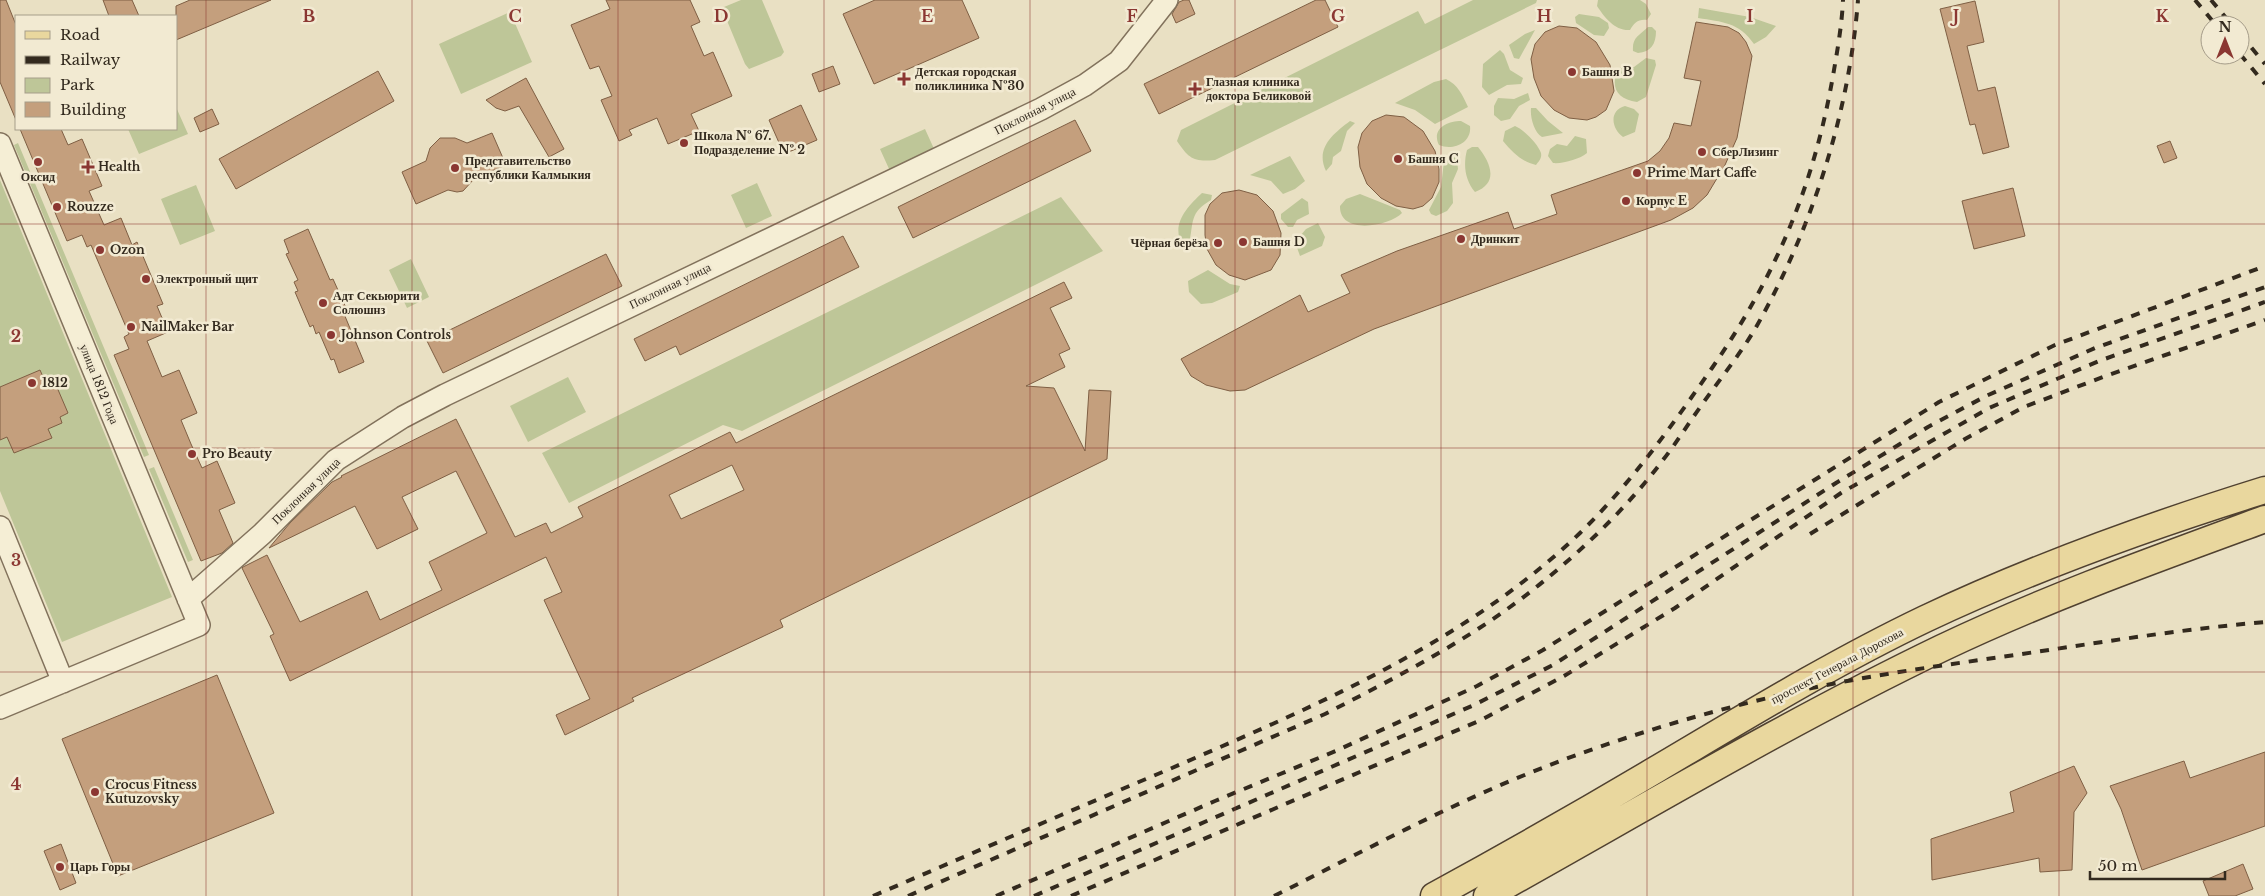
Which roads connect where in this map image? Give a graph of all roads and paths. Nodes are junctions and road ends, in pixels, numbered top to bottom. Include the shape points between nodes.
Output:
1 (1167, 0) edge
2 (0, 144) edge
3 (2265, 490) edge
4 (2265, 519) edge
5 (0, 527) edge
6 (2265, 529) edge
7 (2206, 541) junction
8 (188, 599) junction
9 (63, 682) junction
10 (0, 708) edge
11 (1434, 896) edge
12 (1487, 896) edge

1 - 8 street, Поклонная улица via 1119,61 1086,85 403,417 336,460 262,534
2 - 8 street, улица 1812 Года
3 - 11 main road, проспект Генерала Дорохова via 2092,548 1924,620 1782,695
4 - 7 main road
5 - 9 street
6 - 7 main road
7 - 12 main road via 2028,609 1941,648 1800,720
8 - 9 street, улица 1812 Года via 199,625
9 - 10 street

